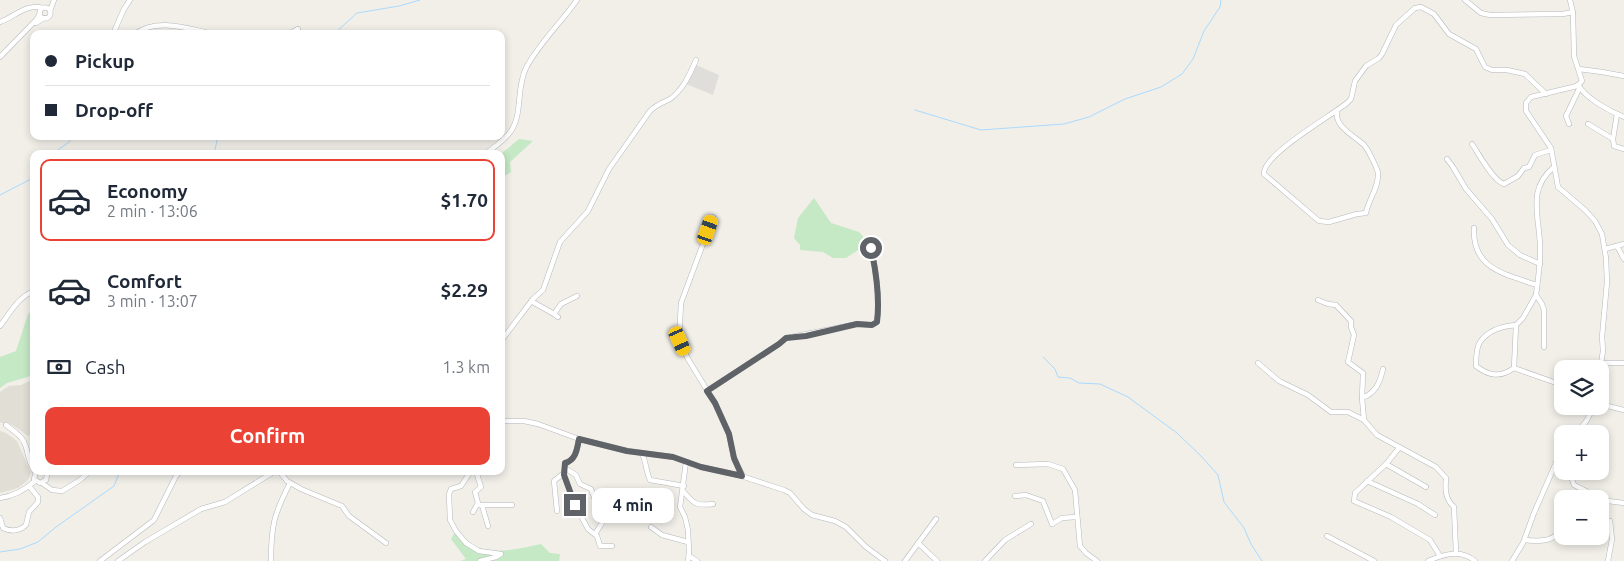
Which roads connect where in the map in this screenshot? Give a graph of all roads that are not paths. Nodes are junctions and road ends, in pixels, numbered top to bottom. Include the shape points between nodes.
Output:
1 (130, 0) edge
2 (576, 0) edge
3 (1465, 0) edge
4 (1570, 0) edge
5 (53, 1) edge
6 (50, 11) junction
7 (42, 12) junction
8 (1573, 12) junction
9 (0, 22) edge
10 (115, 30) edge
11 (142, 30) edge
12 (193, 30) edge
13 (0, 57) edge
14 (696, 60) dead end
15 (1579, 69) junction
16 (1624, 76) edge
17 (1579, 86) junction
18 (1546, 94) junction
19 (1337, 111) junction
20 (1617, 114) junction
21 (1624, 117) edge
22 (1569, 124) dead end
23 (1588, 124) dead end
24 (505, 138) edge
25 (1613, 139) junction
26 (503, 140) edge
27 (1472, 144) dead end
28 (1624, 149) edge
29 (490, 150) edge
30 (1551, 150) junction
31 (1447, 159) dead end
32 (1554, 167) junction
33 (713, 216) dead end
34 (1474, 228) dead end
35 (1624, 244) edge
36 (1617, 246) junction
37 (871, 248) dead end
38 (1605, 249) junction
39 (1624, 259) edge
40 (1540, 264) junction
41 (1537, 285) junction
42 (30, 294) edge
43 (577, 296) dead end
44 (1536, 296) junction
45 (1318, 300) dead end
46 (531, 302) junction
47 (1516, 325) junction
48 (0, 326) edge
49 (505, 337) edge
50 (1544, 347) dead end
51 (1603, 360) edge
52 (1258, 363) dead end
53 (1624, 363) edge
54 (1609, 364) edge
55 (1514, 368) junction
56 (1383, 369) dead end
57 (1554, 382) edge
58 (707, 391) junction
59 (1362, 398) junction
60 (1609, 406) edge
61 (1624, 410) edge
62 (1364, 420) junction
63 (505, 421) edge
64 (6, 425) dead end
65 (579, 439) junction
66 (1399, 448) junction
67 (642, 453) junction
68 (686, 462) junction
69 (30, 464) edge
70 (1386, 464) junction
71 (1016, 465) dead end
72 (1554, 467) edge
73 (564, 470) junction
74 (33, 475) edge
75 (47, 475) edge
76 (86, 475) edge
77 (177, 475) edge
78 (269, 475) edge
79 (282, 475) edge
80 (468, 475) edge
81 (477, 475) edge
82 (742, 476) junction
83 (1572, 480) edge
84 (35, 481) junction
85 (1367, 481) junction
86 (42, 483) junction
87 (290, 483) junction
88 (29, 486) junction
89 (1426, 487) dead end
90 (683, 489) junction
91 (1584, 490) edge
92 (1016, 496) dead end
93 (0, 498) edge
94 (1609, 501) edge
95 (1624, 503) edge
96 (713, 504) dead end
97 (480, 505) junction
98 (512, 505) dead end
99 (557, 511) dead end
100 (474, 512) dead end
101 (1435, 515) dead end
102 (1076, 517) junction
103 (936, 518) dead end
104 (0, 519) edge
105 (1610, 521) dead end
106 (1031, 524) dead end
107 (488, 526) dead end
108 (651, 527) dead end
109 (594, 534) junction
110 (1327, 536) dead end
111 (1554, 536) edge
112 (1525, 540) junction
113 (688, 542) junction
114 (386, 543) dead end
115 (918, 544) junction
116 (612, 546) dead end
117 (1456, 553) junction
118 (1440, 556) junction
119 (688, 558) edge
120 (100, 561) edge
121 (118, 561) edge
122 (271, 561) edge
123 (480, 561) edge
124 (697, 561) edge
125 (885, 561) edge
126 (905, 561) edge
127 (937, 561) edge
128 (985, 561) edge
129 (1097, 561) edge
130 (1374, 561) edge
131 (1428, 561) edge
132 (1475, 561) edge
133 (1512, 561) edge
134 (1608, 561) edge

1 - 10 street
2 - 24 street via 526,67 520,84 516,121
3 - 8 street via 1481,13 1490,15
4 - 8 street
5 - 6 street
5 - 7 street
6 - 7 street
6 - 7 street via 50,16
7 - 9 street via 34,6 28,7
7 - 13 street
8 - 15 street via 1574,56
11 - 12 street via 162,24
14 - 46 street via 684,85 650,111 610,169 588,211 560,242 543,290
15 - 16 street
15 - 17 street via 1582,81
17 - 18 street
17 - 20 street
17 - 22 street via 1566,116
18 - 19 street via 1526,74 1485,67 1473,46 1449,34 1434,14 1418,4 1396,25 1382,54 1366,66 1355,81 1352,99
18 - 30 street via 1531,97 1525,107
19 - 19 street via 1291,141 1273,156 1263,171 1322,222 1366,214 1377,178 1377,170 1366,148 1341,124
20 - 21 street
20 - 25 street
23 - 25 street
25 - 28 street via 1614,146
26 - 29 street
27 - 30 street via 1500,184 1529,167 1535,155
30 - 32 street
31 - 40 street via 1508,245
32 - 38 street via 1558,187 1595,221
32 - 40 street via 1545,175 1536,199
33 - 58 street via 681,303 680,341
34 - 41 street via 1476,250 1486,264
35 - 36 street
36 - 38 street
36 - 39 street
37 - 58 street via 877,322 786,338
38 - 51 street via 1607,289
40 - 41 street
41 - 44 street
42 - 48 street via 18,301
43 - 46 street via 560,304 556,315
44 - 47 street
44 - 50 street via 1544,310
45 - 59 street via 1336,305 1351,321 1354,335 1348,362 1363,373
46 - 49 street
47 - 55 street
47 - 55 street via 1505,326 1488,335 1479,343 1476,357 1476,366 1488,373 1505,375
52 - 62 street via 1279,382 1308,395 1331,412 1348,412
53 - 54 street
55 - 57 street
56 - 59 street via 1379,385 1369,396
58 - 82 street via 729,434
59 - 62 street
60 - 61 street
62 - 66 street via 1377,435
63 - 65 street via 538,424
64 - 69 street via 24,441
65 - 67 street
65 - 73 street via 574,458 565,463
66 - 70 street
66 - 117 street via 1436,467 1446,478 1448,502 1454,507
67 - 68 street
67 - 90 street via 650,480
68 - 82 street
68 - 90 street
70 - 85 street
70 - 89 street
71 - 102 street via 1048,464 1063,469 1075,490
72 - 112 street
73 - 99 street via 554,481
73 - 109 street via 575,505
73 - 109 street via 576,475 580,484 591,488 602,518
74 - 84 street
75 - 86 street
76 - 86 street via 62,491 52,490
77 - 120 street via 154,520
78 - 121 street via 225,502 201,509
79 - 87 street
80 - 123 street via 461,486 451,489 450,520 466,543 479,551 501,554
81 - 97 street via 481,487 475,492
82 - 125 street via 790,493 808,512 840,524
83 - 91 street via 1574,485
84 - 86 street
84 - 88 street
85 - 101 street
85 - 118 street via 1355,493 1354,501 1391,517 1430,540
87 - 114 street via 342,506 349,516
87 - 122 street via 271,532
88 - 93 street
88 - 104 street via 38,502 28,512 26,525 21,529 8,530 3,528
90 - 96 street via 694,504
90 - 113 street via 680,507 685,517
92 - 102 street via 1026,495 1043,501 1052,524 1062,518
94 - 95 street
97 - 98 street
97 - 100 street
97 - 107 street
102 - 129 street via 1080,546
103 - 115 street
105 - 134 street via 1612,539
106 - 128 street via 1005,540
108 - 113 street via 662,535
109 - 116 street via 600,546
110 - 130 street
111 - 112 street via 1540,541
112 - 133 street
113 - 119 street
115 - 126 street
115 - 127 street
117 - 118 street
117 - 132 street via 1468,555
118 - 131 street
119 - 124 street

